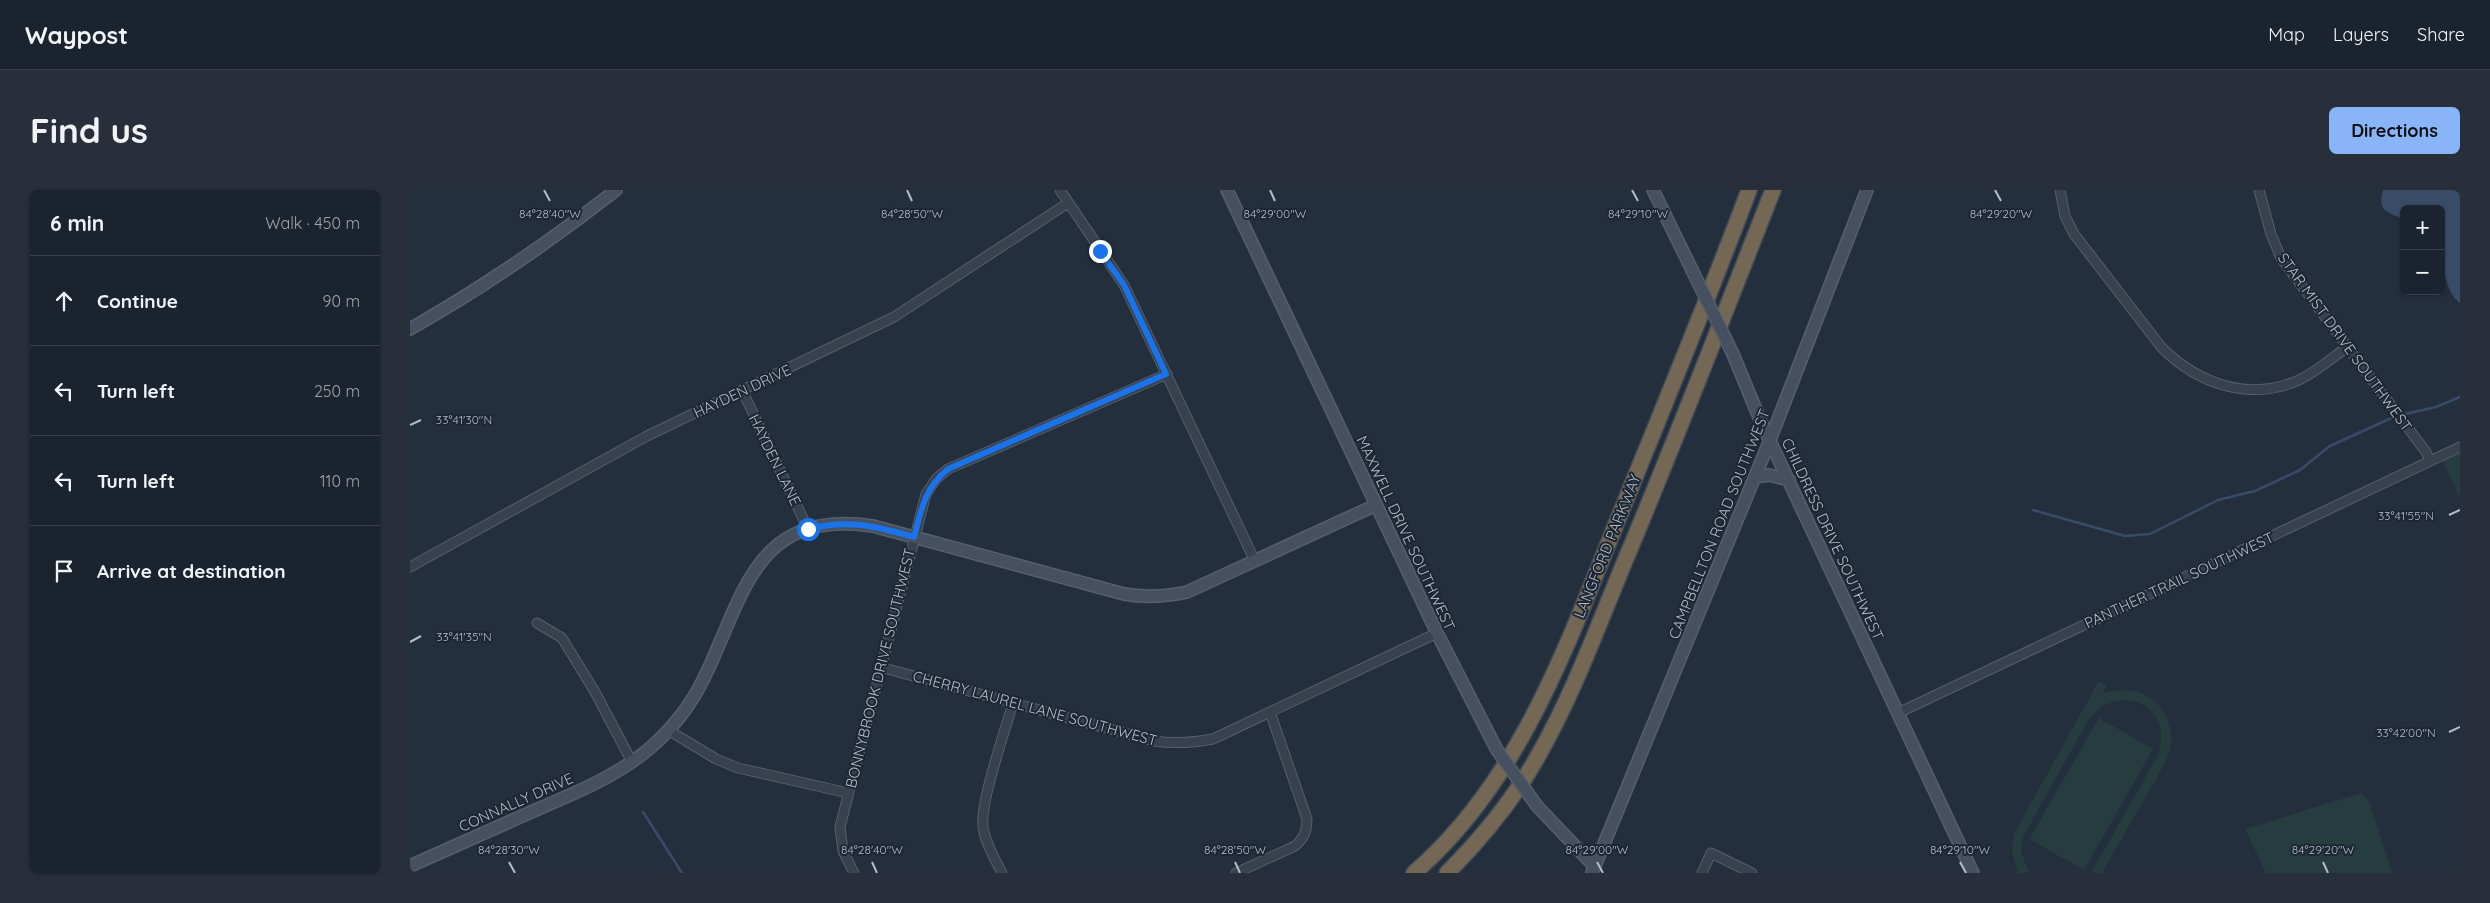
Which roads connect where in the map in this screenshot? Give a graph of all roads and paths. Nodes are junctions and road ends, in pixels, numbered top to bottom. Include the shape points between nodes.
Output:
1 (616, 190) edge
2 (1060, 190) edge
3 (1227, 190) edge
4 (1654, 190) edge
5 (1749, 190) edge
6 (1773, 190) edge
7 (1867, 190) edge
8 (2060, 190) edge
9 (2258, 190) edge
10 (1068, 203) junction
11 (410, 328) edge
12 (2347, 347) junction
13 (1166, 374) junction
14 (742, 390) junction
15 (1770, 440) junction
16 (2460, 447) edge
17 (2430, 461) junction
18 (1755, 477) junction
19 (1789, 480) junction
20 (1376, 505) junction
21 (808, 529) junction
22 (914, 537) junction
23 (1255, 561) junction
24 (410, 566) edge
25 (537, 624) dead end
26 (1437, 633) junction
27 (880, 667) junction
28 (1013, 703) junction
29 (1270, 712) junction
30 (1898, 713) junction
31 (668, 730) junction
32 (632, 762) junction
33 (848, 793) junction
34 (410, 866) edge
35 (1596, 871) edge
36 (854, 873) edge
37 (1002, 873) edge
38 (1236, 873) edge
39 (1414, 873) edge
40 (1447, 873) edge
41 (1702, 873) edge
42 (1752, 873) edge
43 (1973, 873) edge

1 - 11 street via 484,284
2 - 10 street
3 - 20 street, MAXWELL DRIVE SOUTHWEST
4 - 15 street, CHILDRESS DRIVE SOUTHWEST, bridge
5 - 39 highway, LANGFORD PARKWAY via 1584,602 1538,708 1508,762 1480,802 1453,835
6 - 40 highway, LANGFORD PARKWAY via 1660,476 1562,709 1539,755 1513,796
7 - 15 street, CAMPBELLTON ROAD SOUTHWEST
8 - 12 street via 2065,216 2074,234 2162,348 2179,365 2201,378 2224,386 2276,387 2307,375
9 - 12 street, STAR MIST DRIVE SOUTHWEST via 2270,234 2281,258
10 - 13 street via 1124,285
10 - 14 street, HAYDEN DRIVE via 894,318
12 - 17 street, STAR MIST DRIVE SOUTHWEST
13 - 22 street, BONNYBROOK DRIVE SOUTHWEST via 948,469 926,494
13 - 23 street
14 - 21 street, HAYDEN LANE
14 - 24 street, HAYDEN DRIVE via 647,436
15 - 18 street, CAMPBELLTON ROAD SOUTHWEST
15 - 19 street, CHILDRESS DRIVE SOUTHWEST
16 - 17 street, PANTHER TRAIL SOUTHWEST
17 - 30 street, PANTHER TRAIL SOUTHWEST
18 - 19 street via 1769,475
18 - 35 street, CAMPBELLTON ROAD SOUTHWEST
19 - 30 street, CHILDRESS DRIVE SOUTHWEST
20 - 23 street, CONNALLY DRIVE
20 - 26 street, MAXWELL DRIVE SOUTHWEST
21 - 22 street, CONNALLY DRIVE via 856,523
21 - 31 street, CONNALLY DRIVE via 776,546 752,572 703,681
22 - 23 street, CONNALLY DRIVE via 1144,598 1186,592
22 - 27 street, BONNYBROOK DRIVE SOUTHWEST
25 - 32 street via 562,638
26 - 29 street, CHERRY LAUREL LANE SOUTHWEST
26 - 35 street, MAXWELL DRIVE SOUTHWEST, bridge via 1497,750 1537,806
27 - 28 street, CHERRY LAUREL LANE SOUTHWEST
27 - 33 street, BONNYBROOK DRIVE SOUTHWEST
28 - 29 street, CHERRY LAUREL LANE SOUTHWEST via 1175,744 1212,739
28 - 37 street via 984,808 983,826 987,842
29 - 38 street via 1307,819 1307,829 1295,846
30 - 43 street, CHILDRESS DRIVE SOUTHWEST
31 - 32 street, CONNALLY DRIVE
31 - 33 street via 716,759 738,768
32 - 34 street, CONNALLY DRIVE via 595,783
33 - 36 street, BONNYBROOK DRIVE SOUTHWEST via 840,827 841,840
41 - 42 street via 1711,853

